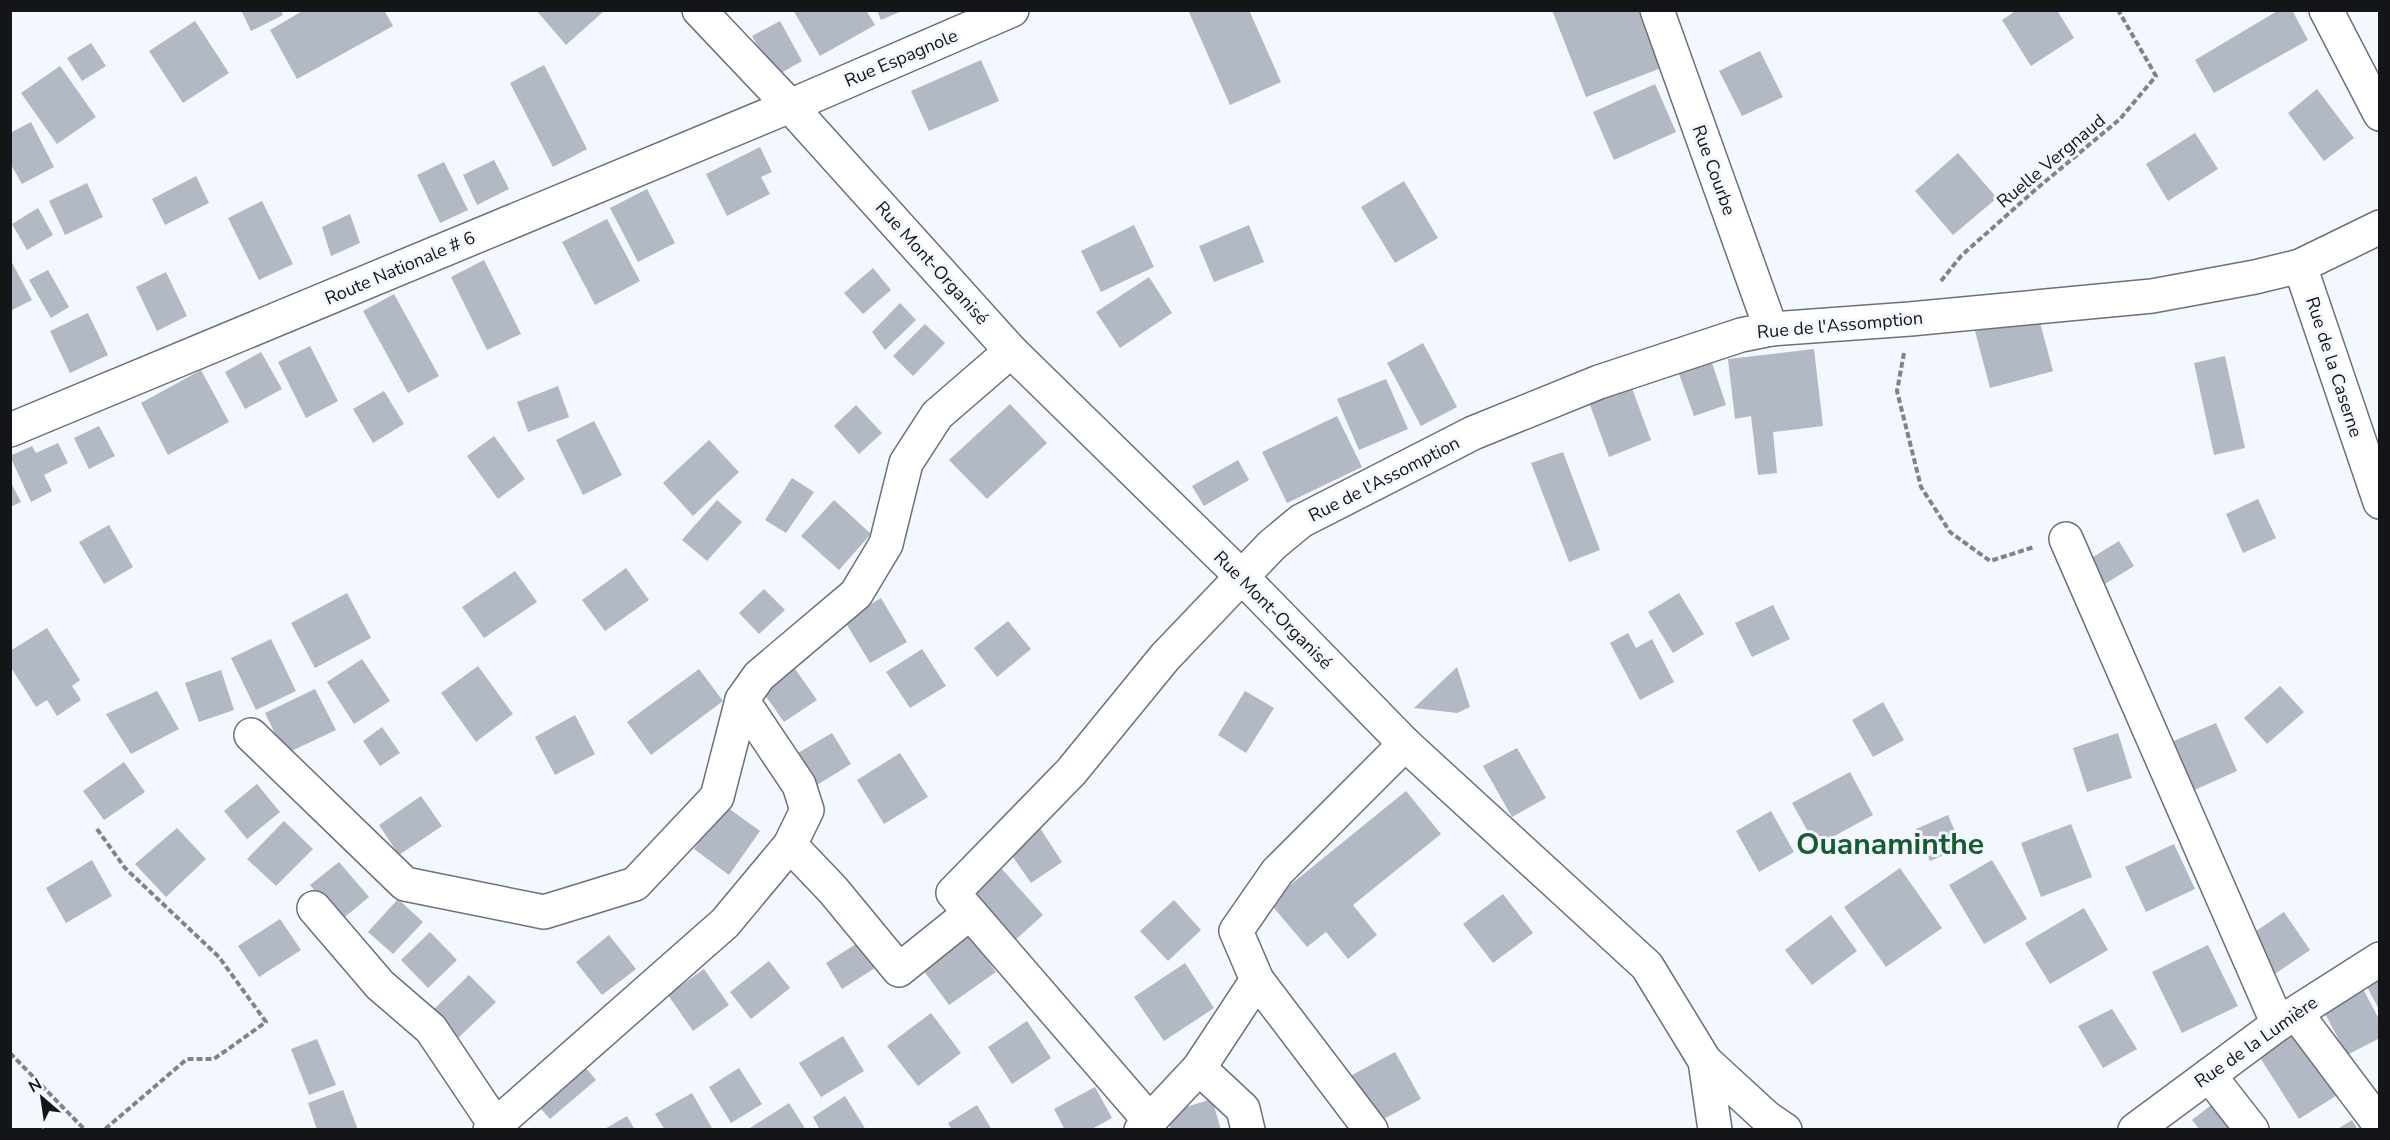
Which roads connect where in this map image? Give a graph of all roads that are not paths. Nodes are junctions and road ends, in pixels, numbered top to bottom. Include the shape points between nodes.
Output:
1 (699, 10) edge
2 (1012, 10) edge
3 (1657, 10) edge
4 (2326, 10) edge
5 (790, 106) junction
6 (2379, 114) edge
7 (2379, 227) edge
8 (2300, 266) junction
9 (1771, 329) junction
10 (1011, 351) junction
11 (10, 430) edge
12 (2379, 502) edge
13 (2066, 539) road end
14 (1240, 576) junction
15 (742, 700) junction
16 (251, 735) dead end
17 (1405, 744) junction
18 (790, 845) junction
19 (962, 903) junction
20 (314, 908) dead end
21 (2379, 959) edge
22 (1257, 980) junction
23 (2287, 1018) junction
24 (1705, 1061) junction
25 (1199, 1068) junction
26 (2209, 1075) junction
27 (1145, 1125) edge
28 (2379, 1125) edge
29 (493, 1128) edge
30 (1248, 1130) edge
31 (1371, 1130) edge
32 (1715, 1130) edge
33 (1785, 1130) edge
34 (2135, 1130) edge
35 (2252, 1130) edge

1 - 5 street, Rue Mont-Organisé
2 - 5 street, Rue Espagnole
3 - 9 street, Rue Courbe
4 - 6 street
5 - 10 street, Rue Mont-Organisé
5 - 11 street, Route Nationale # 6
7 - 8 street, Rue de l'Assomption
8 - 9 street, Rue de l'Assomption via 2152,296
8 - 12 street, Rue de la Caserne
9 - 14 street, Rue de l'Assomption via 1741,335 1599,382 1473,434 1301,521
10 - 14 street, Rue Mont-Organisé
10 - 15 street via 937,415 906,463 886,544 856,594 759,676
13 - 23 street
14 - 17 street, Rue Mont-Organisé
14 - 19 street, Rue de l'Assomption via 1165,657
15 - 16 street via 717,797 635,884 544,912 405,884
15 - 18 street via 799,785 807,810
17 - 22 street via 1276,872 1236,931
17 - 24 street, Rue Mont-Organisé via 1647,966
18 - 19 street, Rue de l'Assomption via 899,970
18 - 29 street via 725,923
19 - 27 street
20 - 29 street via 380,986 430,1029
21 - 23 street, Rue de la Lumière
22 - 25 street
22 - 31 street
23 - 26 street, Rue de la Lumière
23 - 28 street
24 - 32 street, Rue Mont-Organisé
24 - 33 street
25 - 27 street
25 - 30 street via 1243,1109
26 - 34 street, Rue de la Lumière
26 - 35 street

